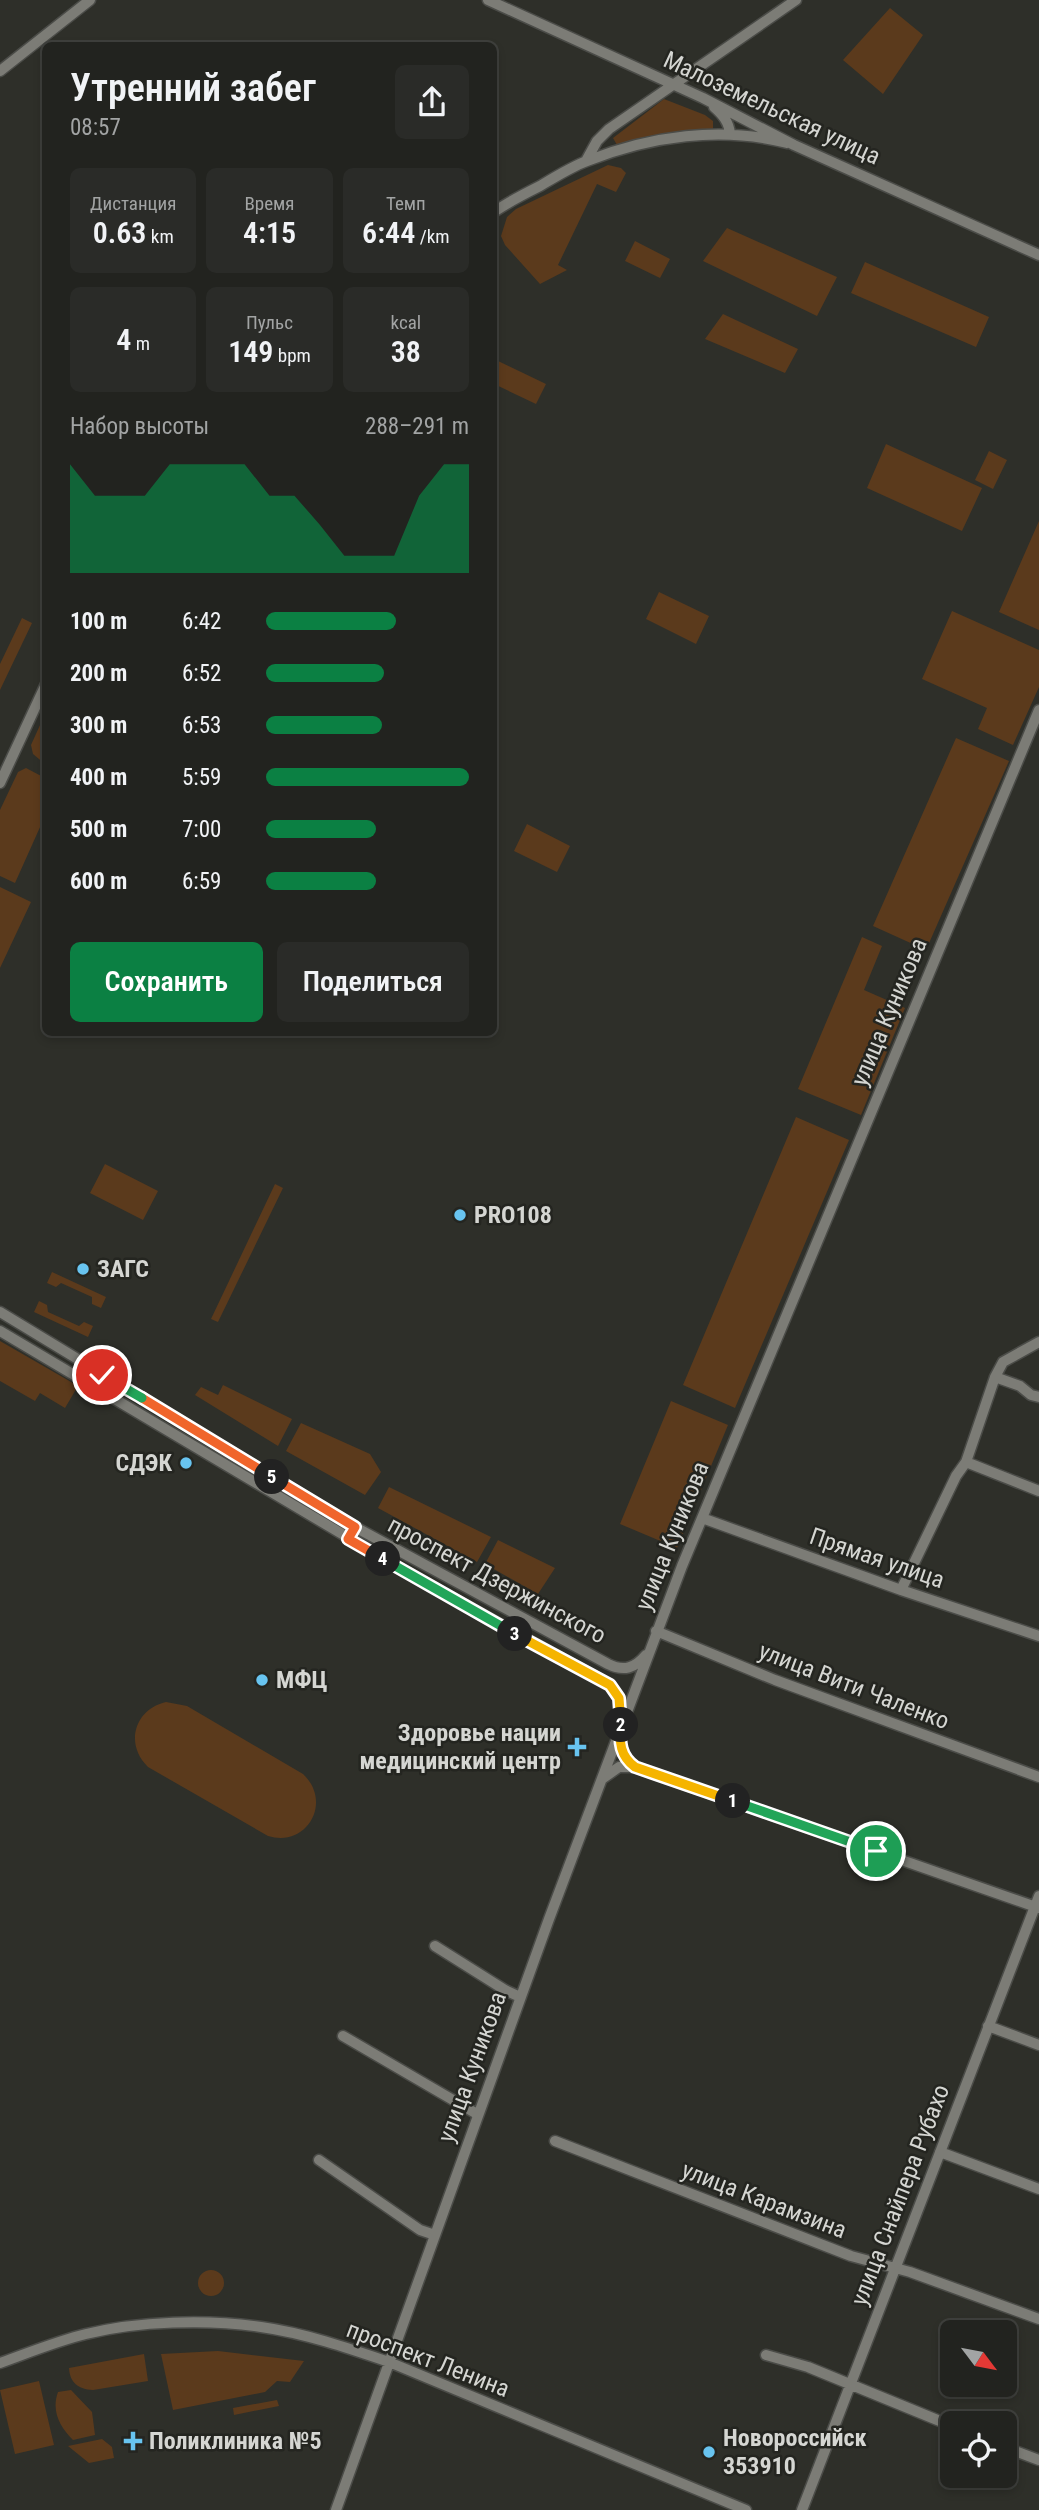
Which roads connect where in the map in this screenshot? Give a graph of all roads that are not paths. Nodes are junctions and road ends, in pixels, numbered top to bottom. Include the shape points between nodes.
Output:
1 (90, 0) edge
2 (488, 0) edge
3 (796, 0) edge
4 (0, 71) edge
5 (673, 85) junction
6 (703, 98) junction
7 (730, 134) junction
8 (794, 145) junction
9 (586, 161) junction
10 (497, 210) edge
11 (1039, 255) edge
12 (42, 693) edge
13 (1039, 710) edge
14 (0, 783) edge
15 (0, 1312) edge
16 (0, 1331) edge
17 (1039, 1342) edge
18 (995, 1377) junction
19 (1039, 1397) edge
20 (965, 1462) junction
21 (1039, 1491) edge
22 (702, 1518) junction
23 (355, 1527) junction
24 (348, 1539) junction
25 (901, 1590) junction
26 (656, 1631) junction
27 (1039, 1636) edge
28 (649, 1652) junction
29 (618, 1669) junction
30 (639, 1677) junction
31 (610, 1685) junction
32 (631, 1685) junction
33 (632, 1698) junction
34 (621, 1725) junction
35 (635, 1767) junction
36 (1039, 1777) edge
37 (600, 1782) junction
38 (1038, 1903) edge
39 (435, 1946) dead end
40 (520, 1997) junction
41 (988, 2026) junction
42 (343, 2036) dead end
43 (1039, 2045) edge
44 (477, 2114) junction
45 (555, 2141) dead end
46 (940, 2152) junction
47 (320, 2160) dead end
48 (1039, 2189) edge
49 (435, 2235) junction
50 (894, 2267) junction
51 (1039, 2319) edge
52 (766, 2355) dead end
53 (389, 2362) junction
54 (0, 2363) edge
55 (849, 2383) junction
56 (940, 2421) edge
57 (1017, 2452) edge
58 (1039, 2460) edge
59 (336, 2510) edge
60 (746, 2510) edge
61 (802, 2510) edge

1 - 4 street
2 - 5 street, Малоземельская улица
3 - 5 street
5 - 6 street, Малоземельская улица
5 - 9 street via 609,130
6 - 7 street via 723,114
6 - 8 street, Малоземельская улица
7 - 8 street
7 - 9 street via 684,136
8 - 11 street, Малоземельская улица
9 - 10 street
12 - 14 street
13 - 22 street, улица Куникова
15 - 23 street, проспект Дзержинского
16 - 24 street, проспект Дзержинского
17 - 18 street via 1003,1362
18 - 19 street
18 - 20 street
20 - 21 street
20 - 25 street
22 - 25 street, Прямая улица
22 - 26 street, улица Куникова
23 - 24 street
23 - 29 street, проспект Дзержинского
24 - 31 street, проспект Дзержинского
25 - 27 street, Прямая улица
26 - 28 street, улица Куникова
26 - 36 street, улица Вити Чаленко
28 - 29 street, проспект Дзержинского via 633,1667
28 - 30 street, улица Куникова
29 - 32 street
30 - 32 street
30 - 33 street, улица Куникова
31 - 32 street
31 - 34 street via 619,1698
32 - 33 street
33 - 34 street, улица Куникова
34 - 35 street via 621,1748
34 - 37 street, улица Куникова
35 - 37 street via 619,1767
35 - 38 street
37 - 40 street, улица Куникова
38 - 41 street, улица Снайпера Рубахо
39 - 40 street
40 - 44 street, улица Куникова
41 - 43 street
41 - 46 street, улица Снайпера Рубахо
42 - 44 street
44 - 49 street, улица Куникова
45 - 50 street, улица Карамзина via 851,2256
46 - 48 street
46 - 50 street, улица Снайпера Рубахо
47 - 49 street via 420,2230
49 - 53 street, улица Куникова
50 - 51 street, улица Карамзина
50 - 55 street, улица Снайпера Рубахо
52 - 55 street
53 - 54 street, проспект Ленина via 262,2327 212,2323 148,2325 86,2334
53 - 59 street, улица Куникова
53 - 60 street, проспект Ленина
55 - 56 street
55 - 61 street, улица Снайпера Рубахо
57 - 58 street

